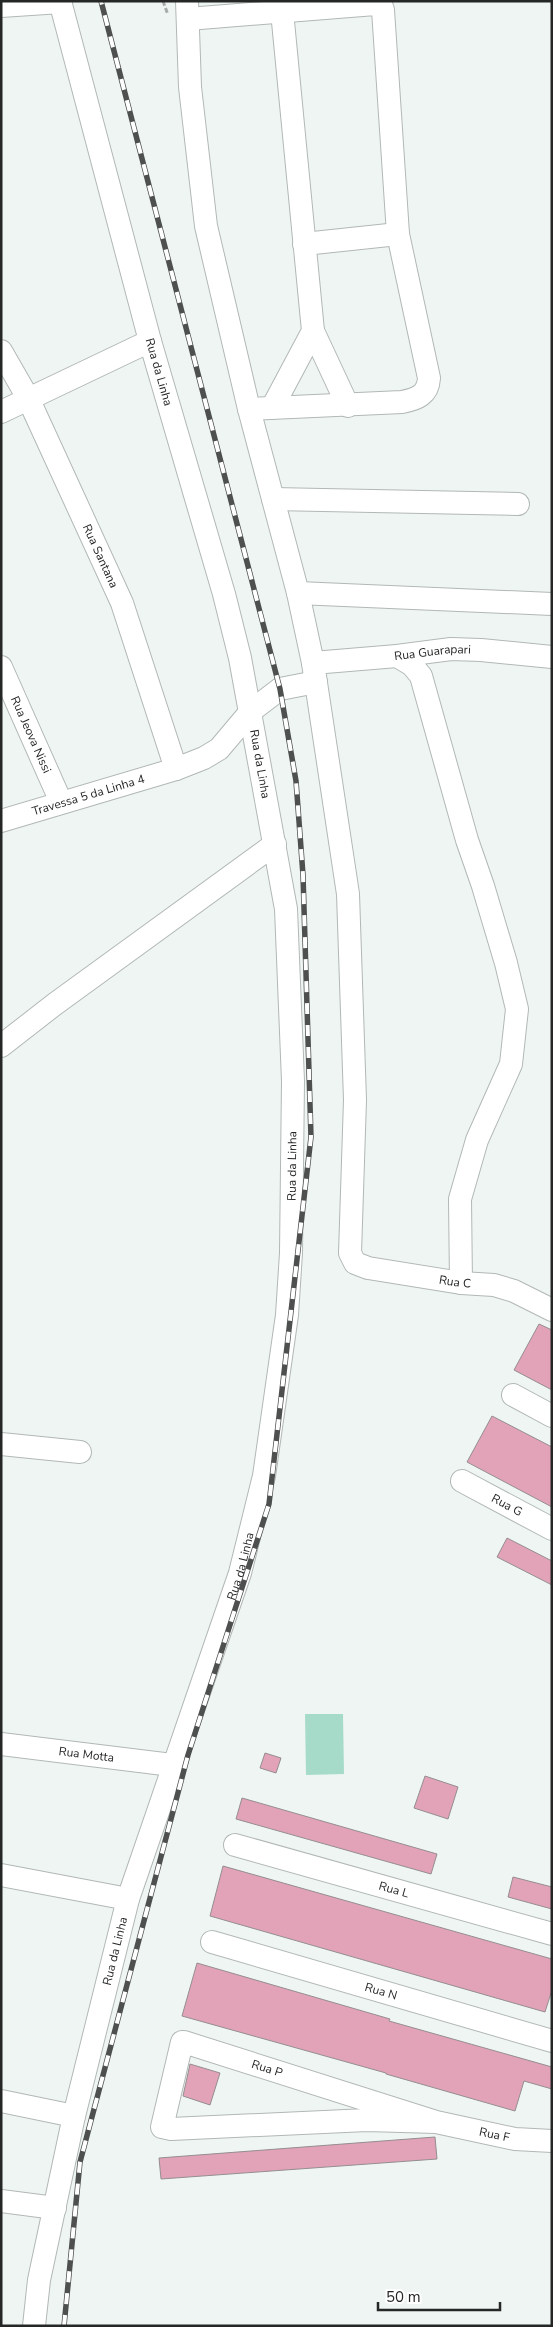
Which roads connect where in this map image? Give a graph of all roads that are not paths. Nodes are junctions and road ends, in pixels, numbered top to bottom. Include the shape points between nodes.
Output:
1 (60, 2) edge
2 (1, 6) edge
3 (281, 6) edge
4 (187, 10) edge
5 (398, 234) junction
6 (304, 244) junction
7 (313, 331) junction
8 (150, 341) junction
9 (1, 351) edge
10 (28, 398) junction
11 (348, 406) junction
12 (272, 408) junction
13 (248, 409) junction
14 (1, 412) edge
15 (273, 499) junction
16 (518, 504) dead end
17 (298, 593) junction
18 (552, 604) edge
19 (397, 656) junction
20 (552, 657) edge
21 (1, 667) edge
22 (315, 673) junction
23 (251, 711) junction
24 (176, 768) junction
25 (61, 802) junction
26 (1, 821) edge
27 (275, 844) junction
28 (1, 1046) edge
29 (461, 1283) junction
30 (552, 1310) edge
31 (513, 1396) dead end
32 (552, 1416) edge
33 (1, 1444) edge
34 (80, 1452) dead end
35 (462, 1481) dead end
36 (552, 1529) edge
37 (1, 1744) edge
38 (172, 1765) junction
39 (235, 1845) dead end
40 (1, 1875) edge
41 (128, 1899) junction
42 (552, 1934) edge
43 (212, 1942) dead end
44 (552, 2041) edge
45 (1, 2102) edge
46 (74, 2116) junction
47 (436, 2122) junction
48 (552, 2141) edge
49 (1, 2201) edge
50 (54, 2208) junction
51 (34, 2326) edge

1 - 2 street
1 - 8 street, Rua da Linha
3 - 4 street
3 - 5 street via 375,4 382,7
3 - 6 street
4 - 13 street via 190,87 206,226
5 - 6 street
5 - 11 street via 428,387 425,393 411,400
6 - 7 street
7 - 11 street
7 - 12 street
8 - 10 street
8 - 23 street, Rua da Linha via 224,594
9 - 10 street, Rua Santana
10 - 14 street
10 - 24 street, Rua Santana via 122,603
11 - 12 street
12 - 13 street
13 - 15 street
15 - 16 street
15 - 17 street
17 - 18 street
17 - 22 street
19 - 20 street, Rua Guarapari via 451,649
19 - 22 street, Rua Guarapari
19 - 29 street via 412,665 421,676 517,1009 511,1064 477,1140 460,1199
21 - 25 street, Rua Jeova Nissi
22 - 23 street, Rua Guarapari via 280,689
22 - 29 street, Rua C via 350,917 355,1100 348,1247 354,1263
23 - 24 street, Travessa 5 da Linha 4 via 219,748 204,758
23 - 27 street, Rua da Linha
24 - 25 street, Travessa 5 da Linha 4
25 - 26 street, Travessa 5 da Linha 4
27 - 28 street
27 - 38 street, Rua da Linha via 286,909 293,1081 287,1315 264,1476 242,1564
29 - 30 street, Rua C via 494,1285
31 - 32 street
33 - 34 street
35 - 36 street, Rua G
37 - 38 street, Rua Motta
38 - 41 street, Rua da Linha
39 - 42 street, Rua L
40 - 41 street
41 - 46 street, Rua da Linha
43 - 44 street, Rua N
45 - 46 street
46 - 50 street, Rua da Linha
47 - 47 street, Rua P via 182,2042 162,2127 367,2120
47 - 48 street, Rua F via 515,2139
49 - 50 street
50 - 51 street, Rua da Linha via 39,2280

